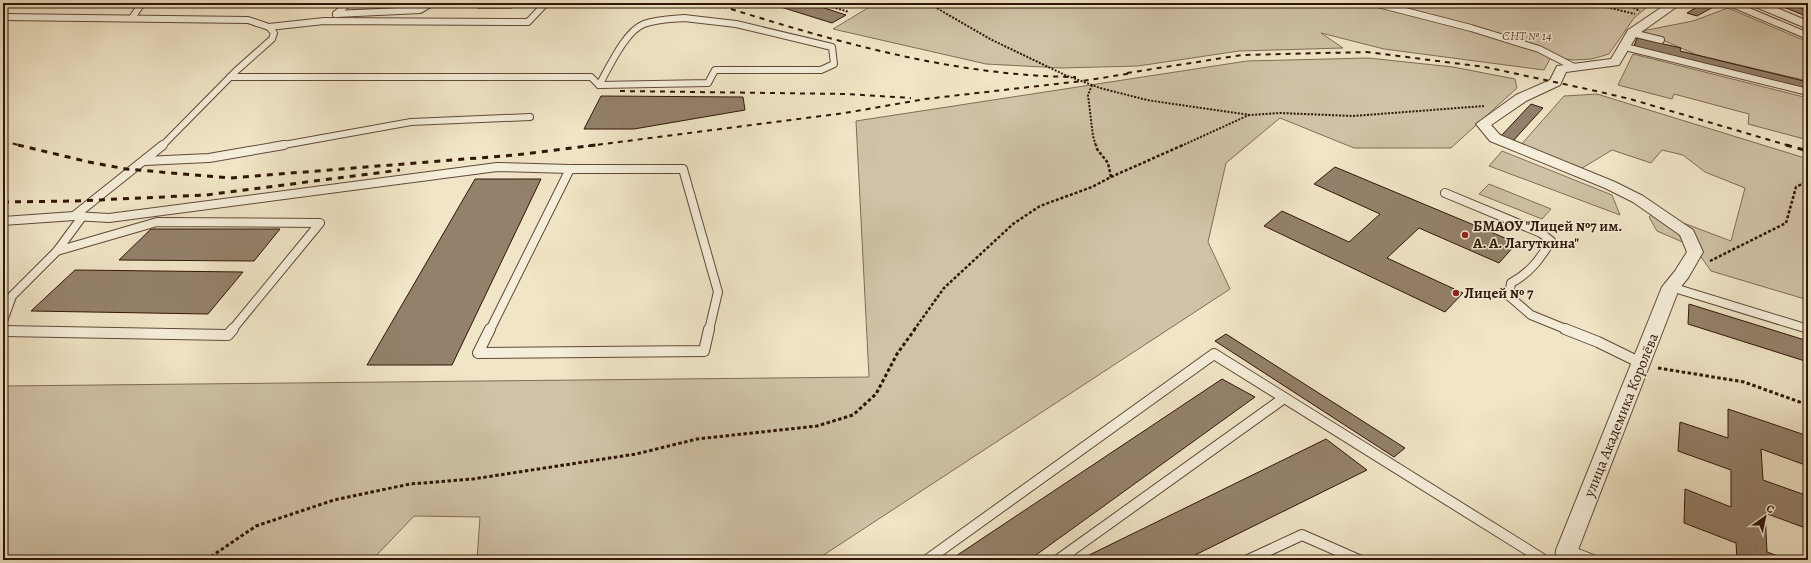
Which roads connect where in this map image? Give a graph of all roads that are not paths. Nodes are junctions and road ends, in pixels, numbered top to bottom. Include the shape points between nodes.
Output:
1 (142, 3) edge
2 (349, 3) edge
3 (432, 3) edge
4 (546, 3) edge
5 (1374, 3) edge
6 (1676, 3) edge
7 (1730, 3) edge
8 (1755, 3) edge
9 (336, 14) junction
10 (3, 17) edge
11 (132, 18) junction
12 (324, 21) junction
13 (1808, 25) edge
14 (269, 27) junction
15 (1632, 33) junction
16 (1808, 36) edge
17 (1662, 40) dead end
18 (1625, 47) junction
19 (1574, 67) junction
20 (230, 77) junction
21 (599, 85) junction
22 (1808, 92) edge
23 (530, 117) dead end
24 (145, 161) junction
25 (570, 169) junction
26 (1445, 193) dead end
27 (78, 216) junction
28 (3, 221) edge
29 (57, 251) junction
30 (1677, 281) junction
31 (3, 321) edge
32 (1808, 329) edge
33 (3, 331) edge
34 (1649, 365) junction
35 (1284, 398) junction
36 (1567, 555) edge
37 (927, 560) edge
38 (1058, 560) edge
39 (1248, 560) edge
40 (1359, 560) edge
41 (1544, 560) edge
42 (1593, 560) edge

1 - 11 lane
2 - 9 lane
3 - 9 lane via 420,10
4 - 12 lane via 528,22
5 - 19 lane via 1539,49
6 - 15 street
7 - 16 lane
8 - 13 street
9 - 12 lane
10 - 11 lane
11 - 14 lane via 248,20
12 - 14 lane
14 - 20 lane via 274,33 272,39
15 - 17 lane
15 - 18 street
18 - 19 street via 1615,62
18 - 22 lane
19 - 30 street, улица Академика Королёва via 1561,69 1555,82 1520,98 1483,124 1495,138 1640,197 1687,233 1695,252
20 - 21 lane via 590,78
20 - 24 lane
21 - 21 lane via 708,83 715,70 821,70 834,64 832,47 733,23 689,18 664,19 643,24 631,33
23 - 24 lane via 411,122 209,158
24 - 27 lane via 92,200
25 - 25 lane via 683,169 718,292 704,352 478,353
25 - 27 lane via 497,167 108,218
26 - 34 lane via 1541,233 1551,241 1543,256 1527,274 1511,283 1509,296 1521,308
27 - 28 lane
27 - 29 lane
29 - 31 lane via 12,296
29 - 33 lane via 157,222 320,223 228,334
30 - 32 lane
30 - 34 street, улица Академика Королёва
34 - 36 street, улица Академика Королёва
35 - 37 lane via 1214,354
35 - 38 lane
35 - 41 lane
36 - 42 lane
39 - 40 lane via 1302,535

